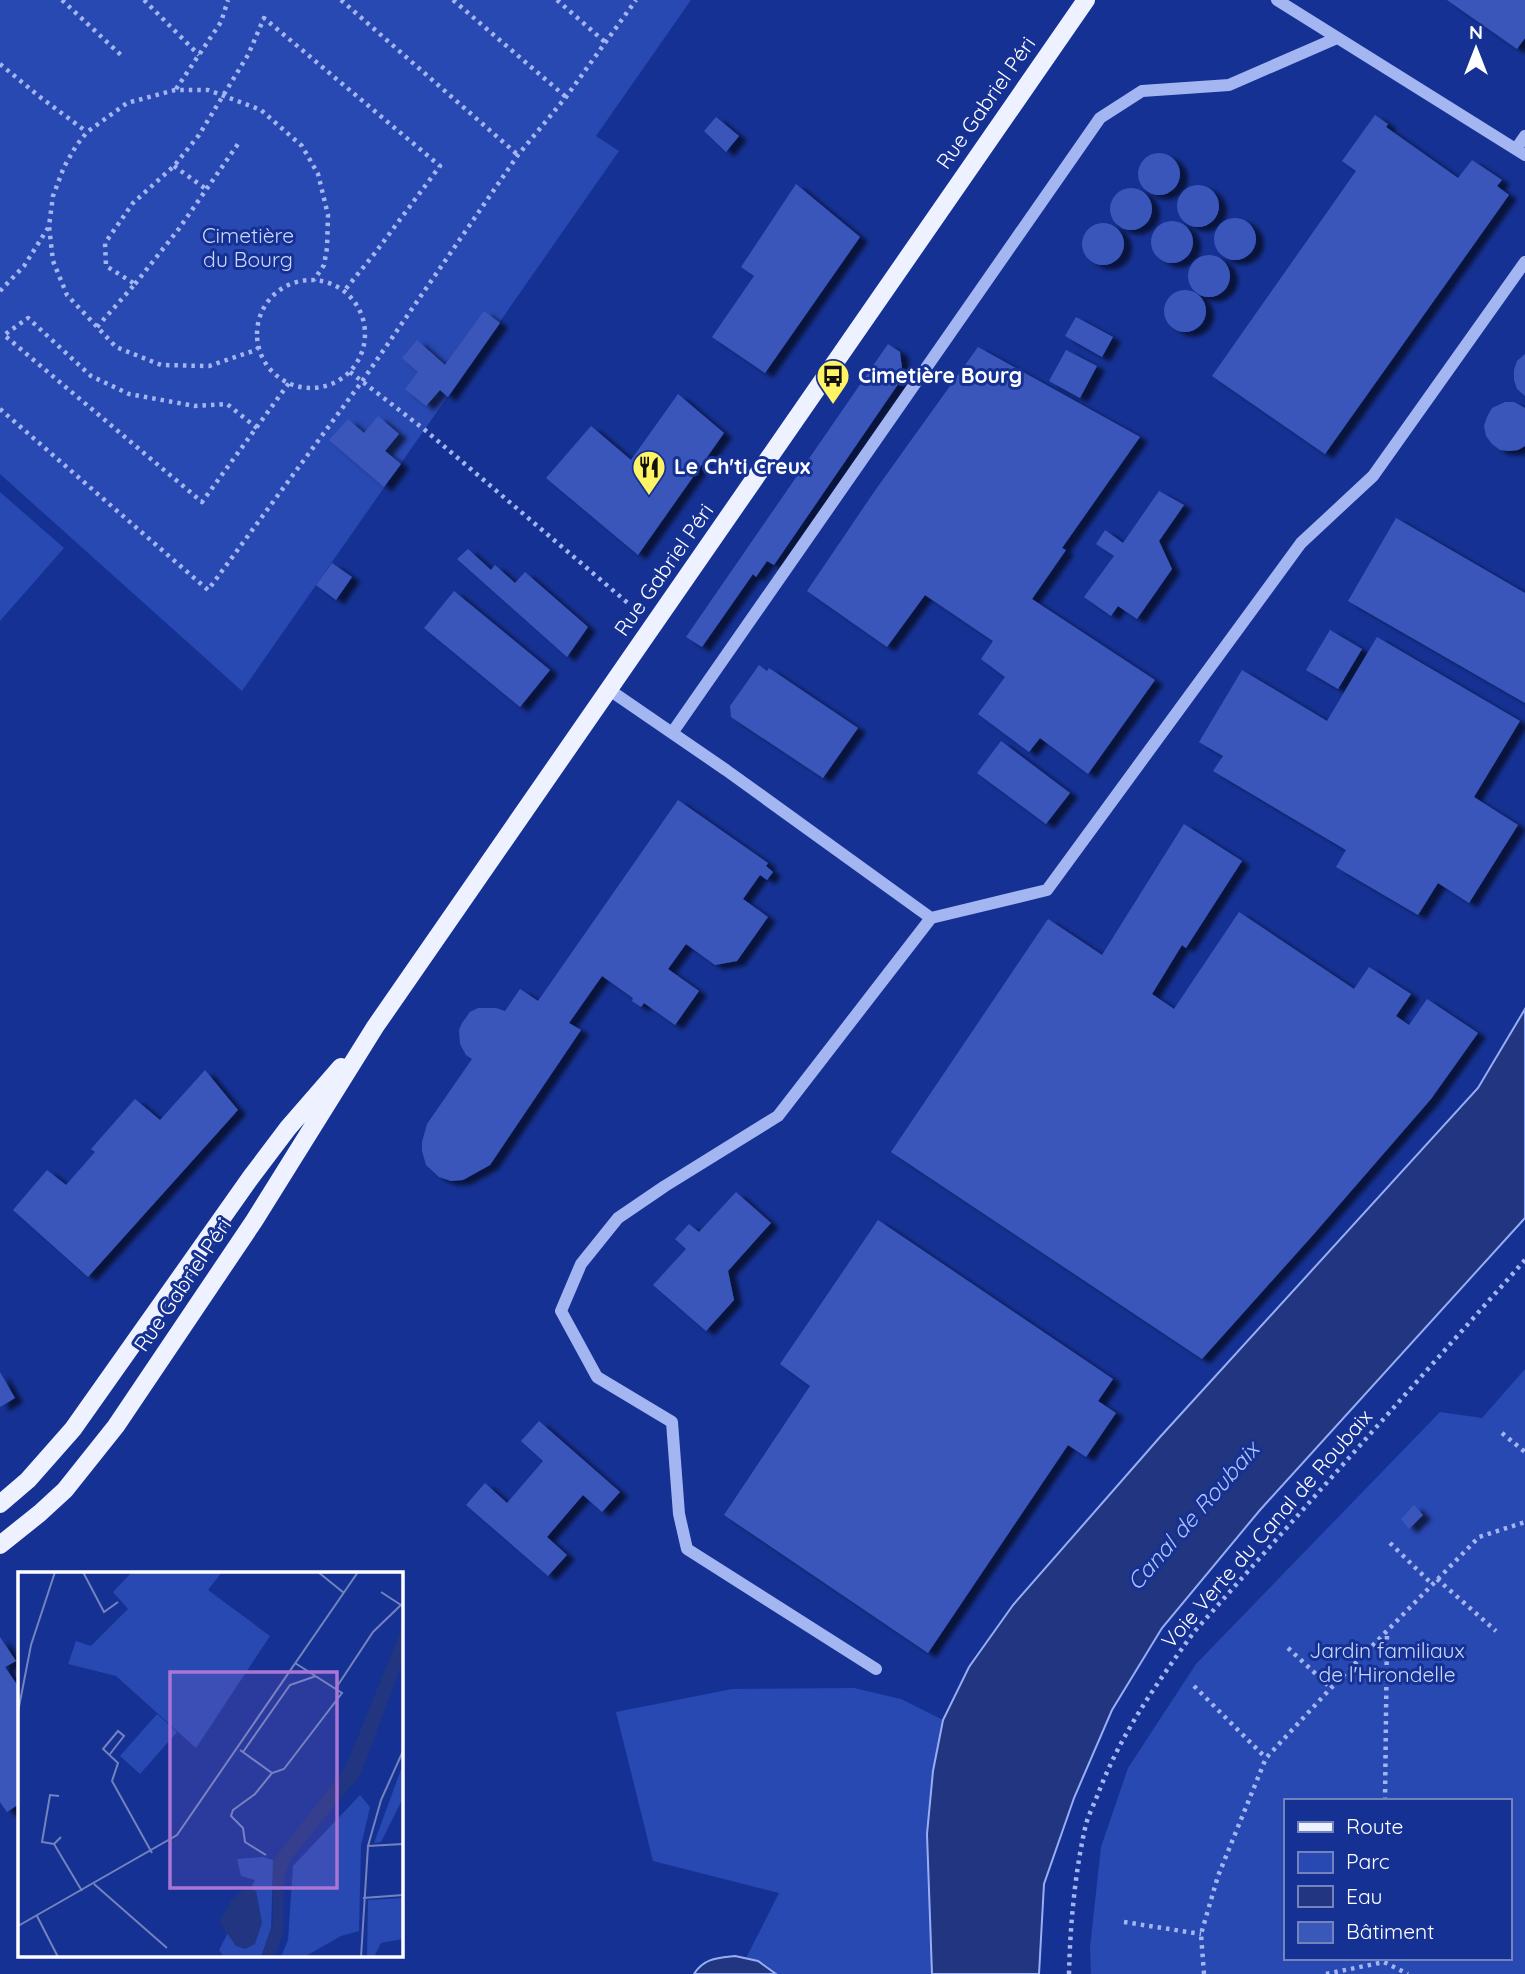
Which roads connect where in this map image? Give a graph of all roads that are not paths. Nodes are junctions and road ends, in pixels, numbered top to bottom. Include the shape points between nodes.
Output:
1 (1086, 0) edge
2 (1278, 0) edge
3 (1338, 37) junction
4 (1525, 136) edge
5 (1520, 152) edge
6 (1525, 262) edge
7 (608, 689) junction
8 (672, 733) junction
9 (931, 918) junction
10 (375, 1027) junction
11 (0, 1504) edge
12 (0, 1545) edge
13 (876, 1669) dead end

1 - 7 main road, Rue Gabriel Péri
2 - 3 lane
3 - 5 lane
3 - 8 lane via 1229,85 1142,91 1100,118
4 - 5 lane
6 - 9 lane via 1373,477 1301,543 1047,890
7 - 8 lane
7 - 10 main road, Rue Gabriel Péri
8 - 9 lane
9 - 13 lane via 778,1116 618,1218 581,1264 561,1311 597,1377 672,1422 679,1514 687,1549
10 - 11 main road, Rue Gabriel Péri via 288,1128 73,1429
10 - 12 main road, Rue Gabriel Péri via 254,1220 116,1426 65,1490

